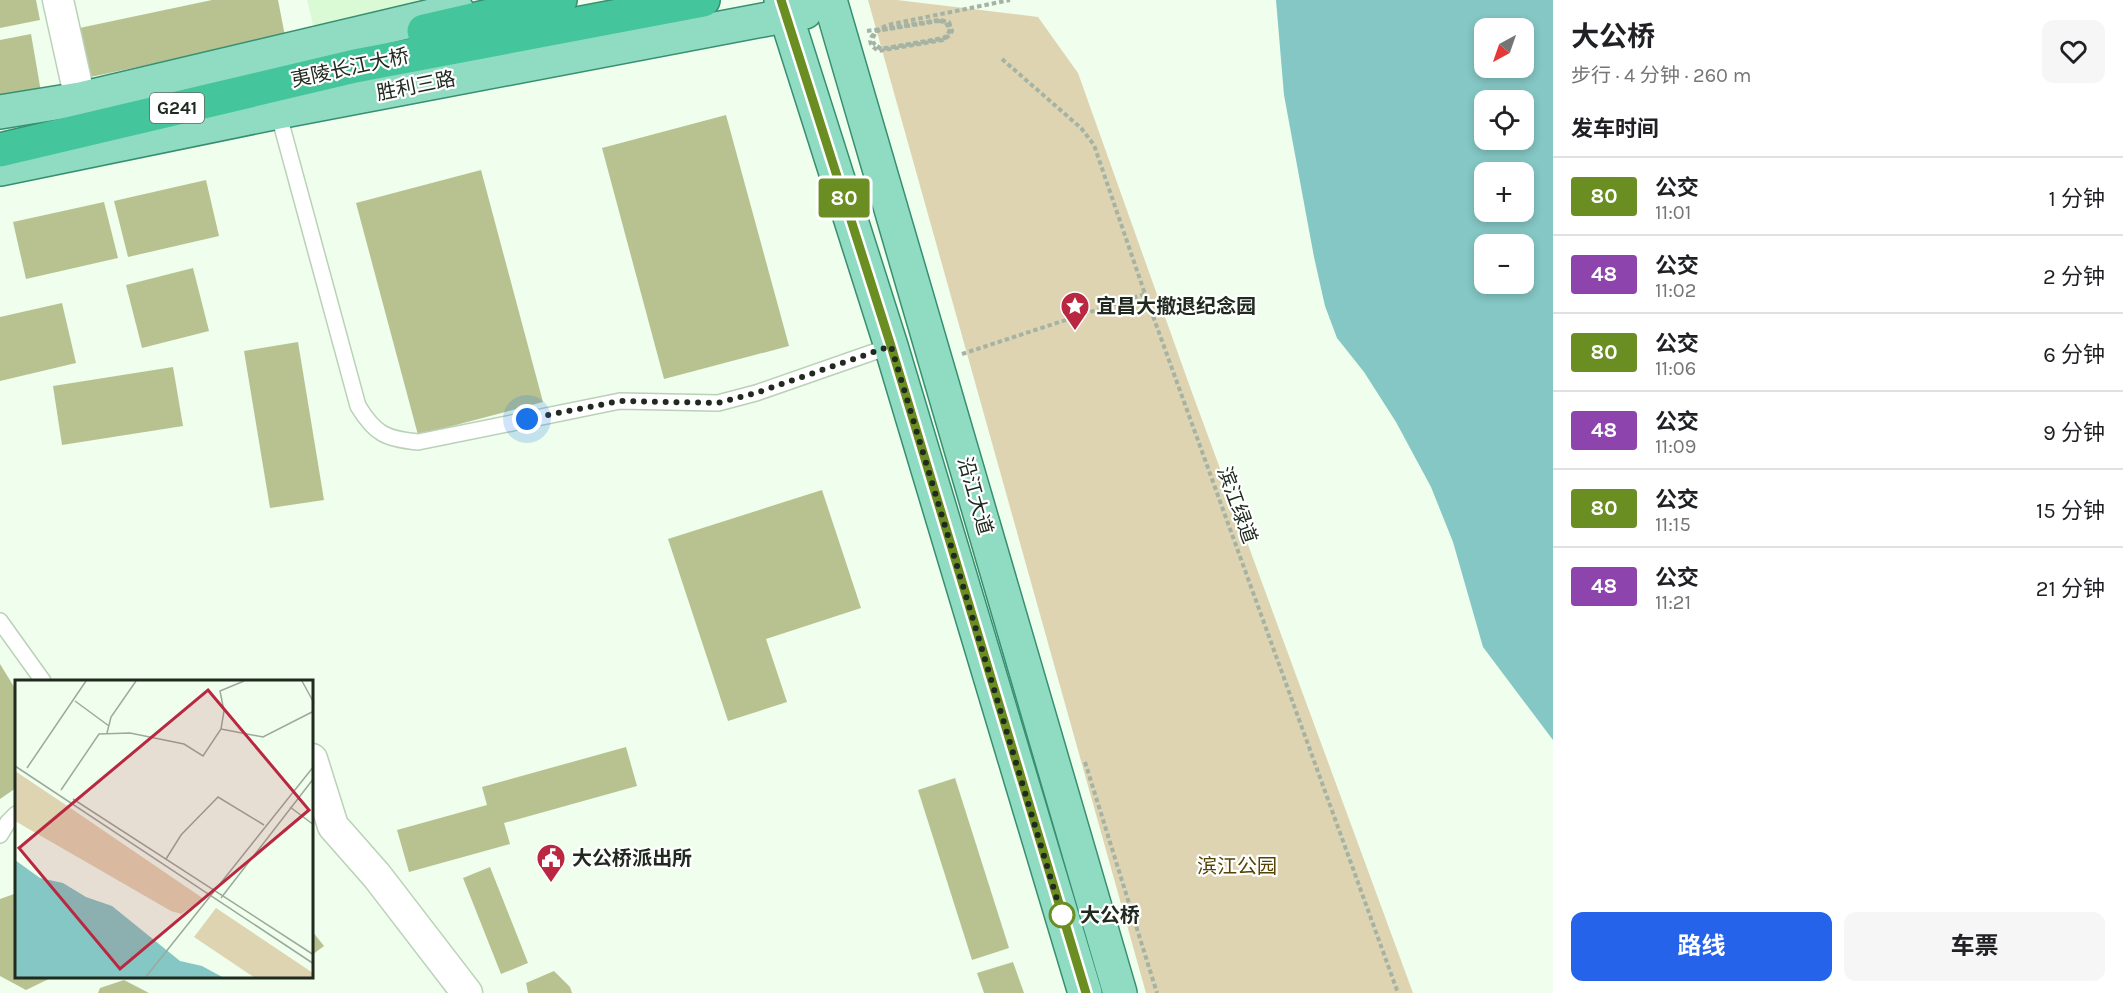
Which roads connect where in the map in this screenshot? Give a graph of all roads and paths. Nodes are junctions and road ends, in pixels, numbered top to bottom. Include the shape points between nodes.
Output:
1 (58, 0) edge
2 (499, 0) edge
3 (560, 0) edge
4 (703, 0) edge
5 (1010, 0) edge
6 (783, 8) edge
7 (834, 14) edge
8 (897, 27) junction
9 (1002, 58) dead end
10 (80, 99) junction
11 (0, 112) edge
12 (278, 112) junction
13 (0, 126) edge
14 (0, 150) edge
15 (0, 169) edge
16 (1145, 294) junction
17 (891, 346) junction
18 (959, 355) dead end
19 (0, 621) edge
20 (43, 680) edge
21 (314, 765) edge
22 (15, 815) edge
23 (0, 835) edge
24 (467, 993) edge
25 (1086, 993) edge
26 (1120, 993) edge
27 (1398, 993) edge

1 - 10 street
2 - 10 main road
3 - 13 highway, 夷陵长江大桥 / G241
4 - 14 highway, 夷陵长江大桥 / G241 via 355,66
5 - 8 path, bridge via 887,25 872,35 872,47 879,51 943,40 952,31 944,20
6 - 7 main road, 胜利三路
6 - 12 main road, 胜利三路
6 - 17 main road, 沿江大道
7 - 8 path, bridge via 941,20 951,28 943,38 881,49 874,43 876,31
7 - 26 main road, 沿江大道
8 - 8 path, bridge via 875,31 873,44 881,49 943,39 950,28 941,21
9 - 16 path, 滨江绿道 via 1088,135
10 - 11 main road
12 - 15 main road, 胜利三路
12 - 17 lane via 358,406 369,425 385,435 418,442 620,401 718,403
16 - 18 path
16 - 27 path, 滨江绿道
17 - 25 main road, 沿江大道
19 - 20 lane
21 - 24 street via 333,826 377,876
22 - 23 lane

